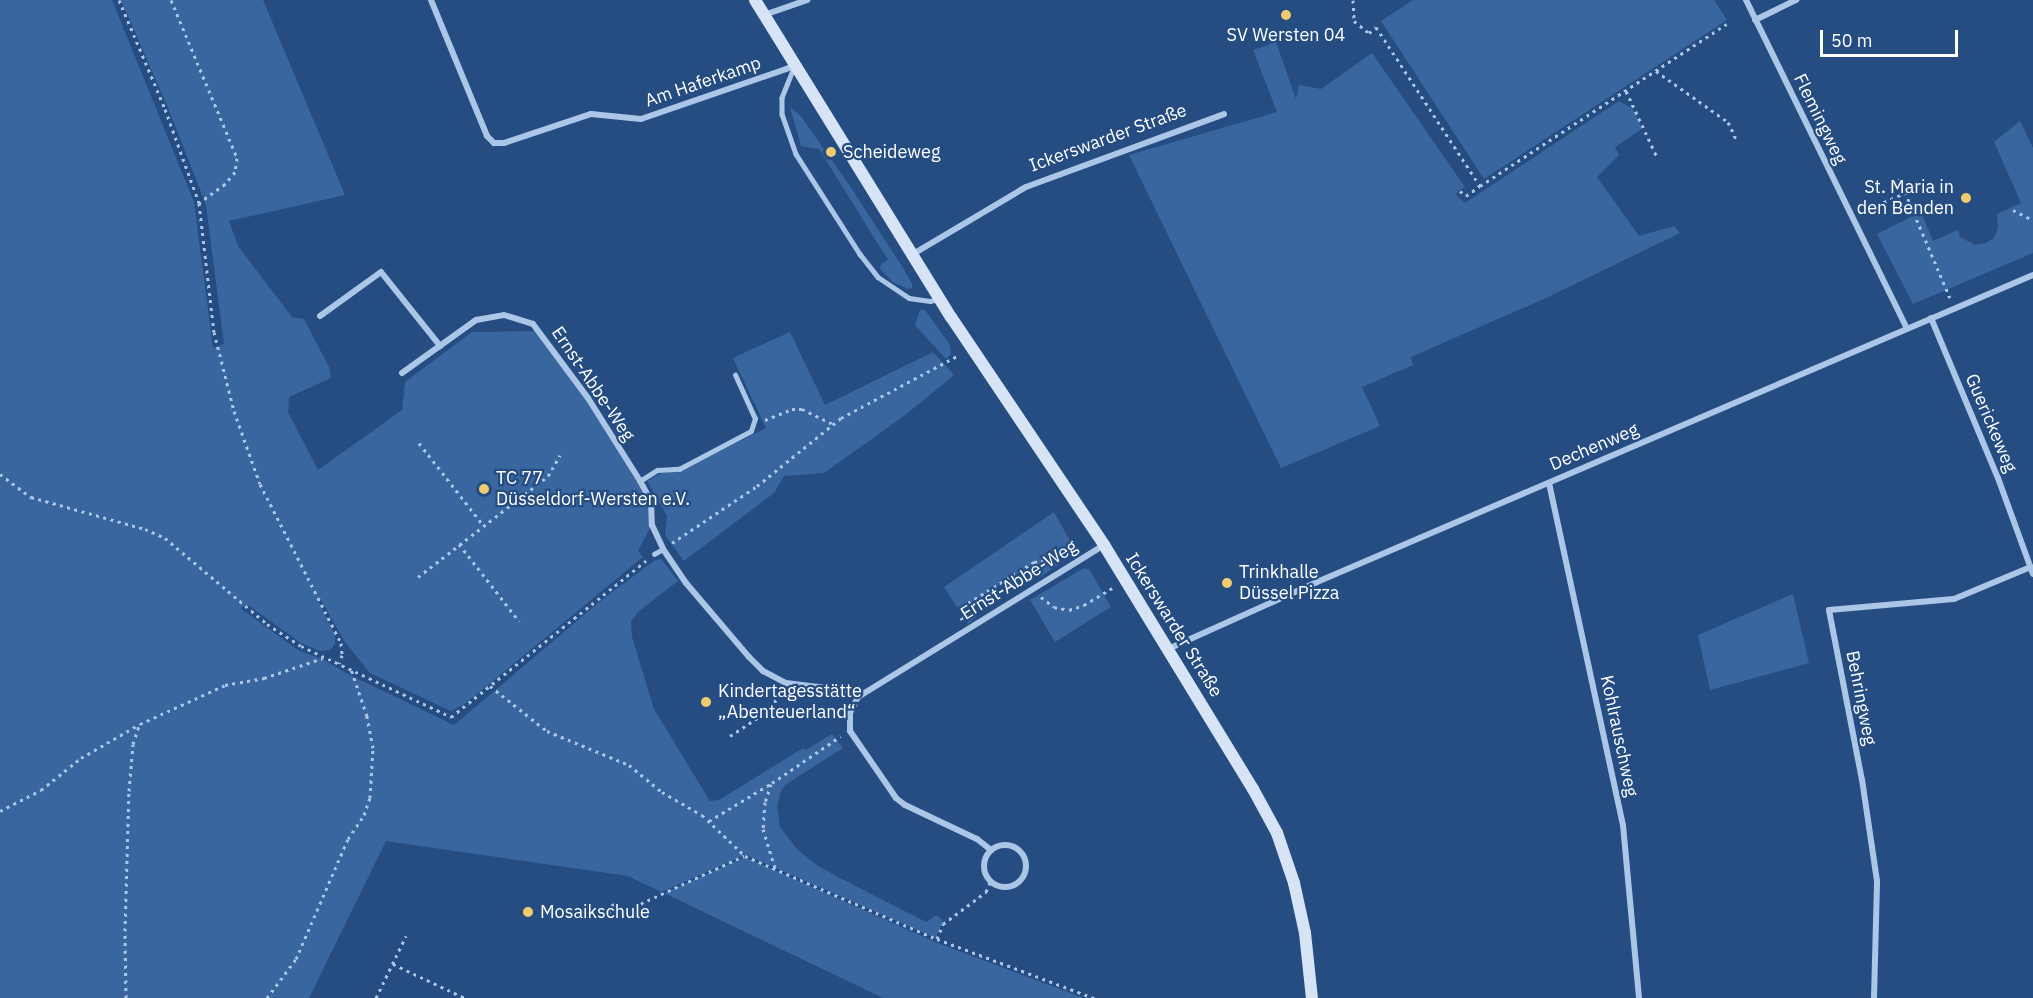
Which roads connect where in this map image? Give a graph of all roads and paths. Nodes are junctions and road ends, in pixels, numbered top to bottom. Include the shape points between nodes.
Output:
1 (118, 0) edge
2 (171, 0) edge
3 (431, 0) edge
4 (755, 0) edge
5 (807, 0) edge
6 (1353, 0) edge
7 (1746, 0) edge
8 (1796, 0) edge
9 (764, 15) junction
10 (1755, 20) junction
11 (1727, 24) dead end
12 (795, 66) junction
13 (1656, 71) junction
14 (1626, 91) junction
15 (1224, 114) dead end
16 (1736, 139) dead end
17 (1657, 157) dead end
18 (1899, 178) dead end
19 (1480, 186) junction
20 (1460, 191) dead end
21 (1905, 193) junction
22 (199, 203) junction
23 (2013, 210) dead end
24 (1851, 216) junction
25 (2033, 220) edge
26 (913, 254) junction
27 (2033, 275) edge
28 (940, 298) junction
29 (1954, 308) junction
30 (320, 316) dead end
31 (1931, 318) junction
32 (1907, 328) junction
33 (440, 345) junction
34 (971, 346) junction
35 (402, 373) dead end
36 (735, 375) dead end
37 (754, 422) junction
38 (833, 424) junction
39 (419, 443) dead end
40 (560, 455) dead end
41 (0, 474) edge
42 (640, 481) junction
43 (1549, 483) junction
44 (483, 525) junction
45 (459, 544) junction
46 (1104, 545) junction
47 (663, 549) junction
48 (654, 554) joint
49 (1066, 567) junction
50 (2032, 570) edge
51 (418, 577) dead end
52 (1125, 580) junction
53 (1034, 589) junction
54 (519, 621) dead end
55 (968, 629) junction
56 (1168, 649) junction
57 (325, 658) junction
58 (339, 664) junction
59 (351, 669) junction
60 (786, 682) junction
61 (490, 686) junction
62 (858, 697) junction
63 (140, 724) junction
64 (850, 731) junction
65 (730, 736) dead end
66 (772, 783) junction
67 (0, 811) edge
68 (709, 821) junction
69 (991, 850) junction
70 (745, 856) junction
71 (776, 869) junction
72 (990, 882) junction
73 (609, 913) dead end
74 (406, 936) dead end
75 (937, 939) junction
76 (393, 964) junction
77 (126, 998) edge
78 (267, 998) edge
79 (376, 998) edge
80 (465, 998) edge
81 (1094, 998) edge
82 (1312, 998) edge
83 (1639, 998) edge
84 (1874, 998) edge

1 - 22 path via 165,109
2 - 22 path via 237,158 235,172
3 - 12 street, Am Haferkamp via 487,136 494,143 591,114 641,119
4 - 9 main road, Ickerswarder Straße
5 - 9 street
6 - 19 path via 1354,21 1369,33 1376,27
7 - 10 street, Flemingweg
8 - 10 street
9 - 12 main road, Ickerswarder Straße
10 - 24 street, Flemingweg
11 - 13 path
12 - 26 main road, Ickerswarder Straße
12 - 28 lane via 786,86 782,114 796,154 878,277 909,298
13 - 14 path
13 - 16 path via 1728,122
14 - 17 path
14 - 19 path
15 - 26 street, Ickerswarder Straße via 1026,187
18 - 21 path
19 - 20 path via 1466,196
21 - 24 path
21 - 29 path
22 - 58 path via 214,332 234,411 260,484 341,643
23 - 25 path
24 - 32 street, Flemingweg
26 - 28 main road, Ickerswarder Straße
27 - 29 street, Dechenweg
28 - 34 main road, Ickerswarder Straße
29 - 31 street, Dechenweg
30 - 33 street via 381,272
31 - 32 street, Dechenweg
31 - 50 street, Guerickeweg
32 - 43 street, Dechenweg
33 - 35 street, Ernst-Abbe-Weg
33 - 42 street, Ernst-Abbe-Weg via 476,320 504,315 533,324 588,398
34 - 38 path via 942,366 870,400
34 - 46 main road, Ickerswarder Straße
36 - 37 lane
37 - 38 path via 802,409
37 - 42 lane via 745,436 679,469 657,470
38 - 47 path via 757,486
39 - 44 path
40 - 44 path via 548,476
41 - 57 path via 31,497 165,538 267,624
42 - 47 street, Ernst-Abbe-Weg via 651,501 652,525
43 - 56 street, Dechenweg
43 - 83 street, Kohlrauschweg via 1623,825
44 - 45 path
45 - 51 path
45 - 54 path
46 - 49 street, Ernst-Abbe-Weg
46 - 52 main road, Ickerswarder Straße
47 - 48 lane
47 - 60 street, Ernst-Abbe-Weg via 686,583 749,657 763,671
48 - 61 path
49 - 53 street, Ernst-Abbe-Weg
49 - 55 path via 1054,558 1034,562 977,597 961,613
50 - 84 street, Behringweg via 1953,599 1829,610 1877,881
52 - 53 path via 1069,610 1054,607
52 - 56 main road, Ickerswarder Straße
53 - 55 street, Ernst-Abbe-Weg
55 - 62 street, Ernst-Abbe-Weg
56 - 82 main road, Ickerswarder Straße via 1277,833 1303,923
57 - 58 path
57 - 63 path via 264,678 225,685
58 - 59 path
59 - 61 path via 451,717
59 - 78 path via 373,748 370,798 296,959
60 - 62 street, Ernst-Abbe-Weg via 850,691
60 - 65 path via 771,709
61 - 68 path via 547,731 619,759
62 - 64 street via 850,713
63 - 67 path via 81,758 41,790
63 - 77 path via 133,744 129,791
64 - 66 path
64 - 69 street via 904,805 977,839
66 - 68 path
66 - 71 path via 765,802 763,829
68 - 70 path
69 - 72 street via 984,863
69 - 72 street via 1006,844 1016,847 1027,865 1021,880 1012,886
70 - 71 path
70 - 73 path via 627,910 613,904
71 - 75 path
72 - 75 path via 986,892 943,924
74 - 76 path
75 - 81 path
76 - 79 path
76 - 80 path

